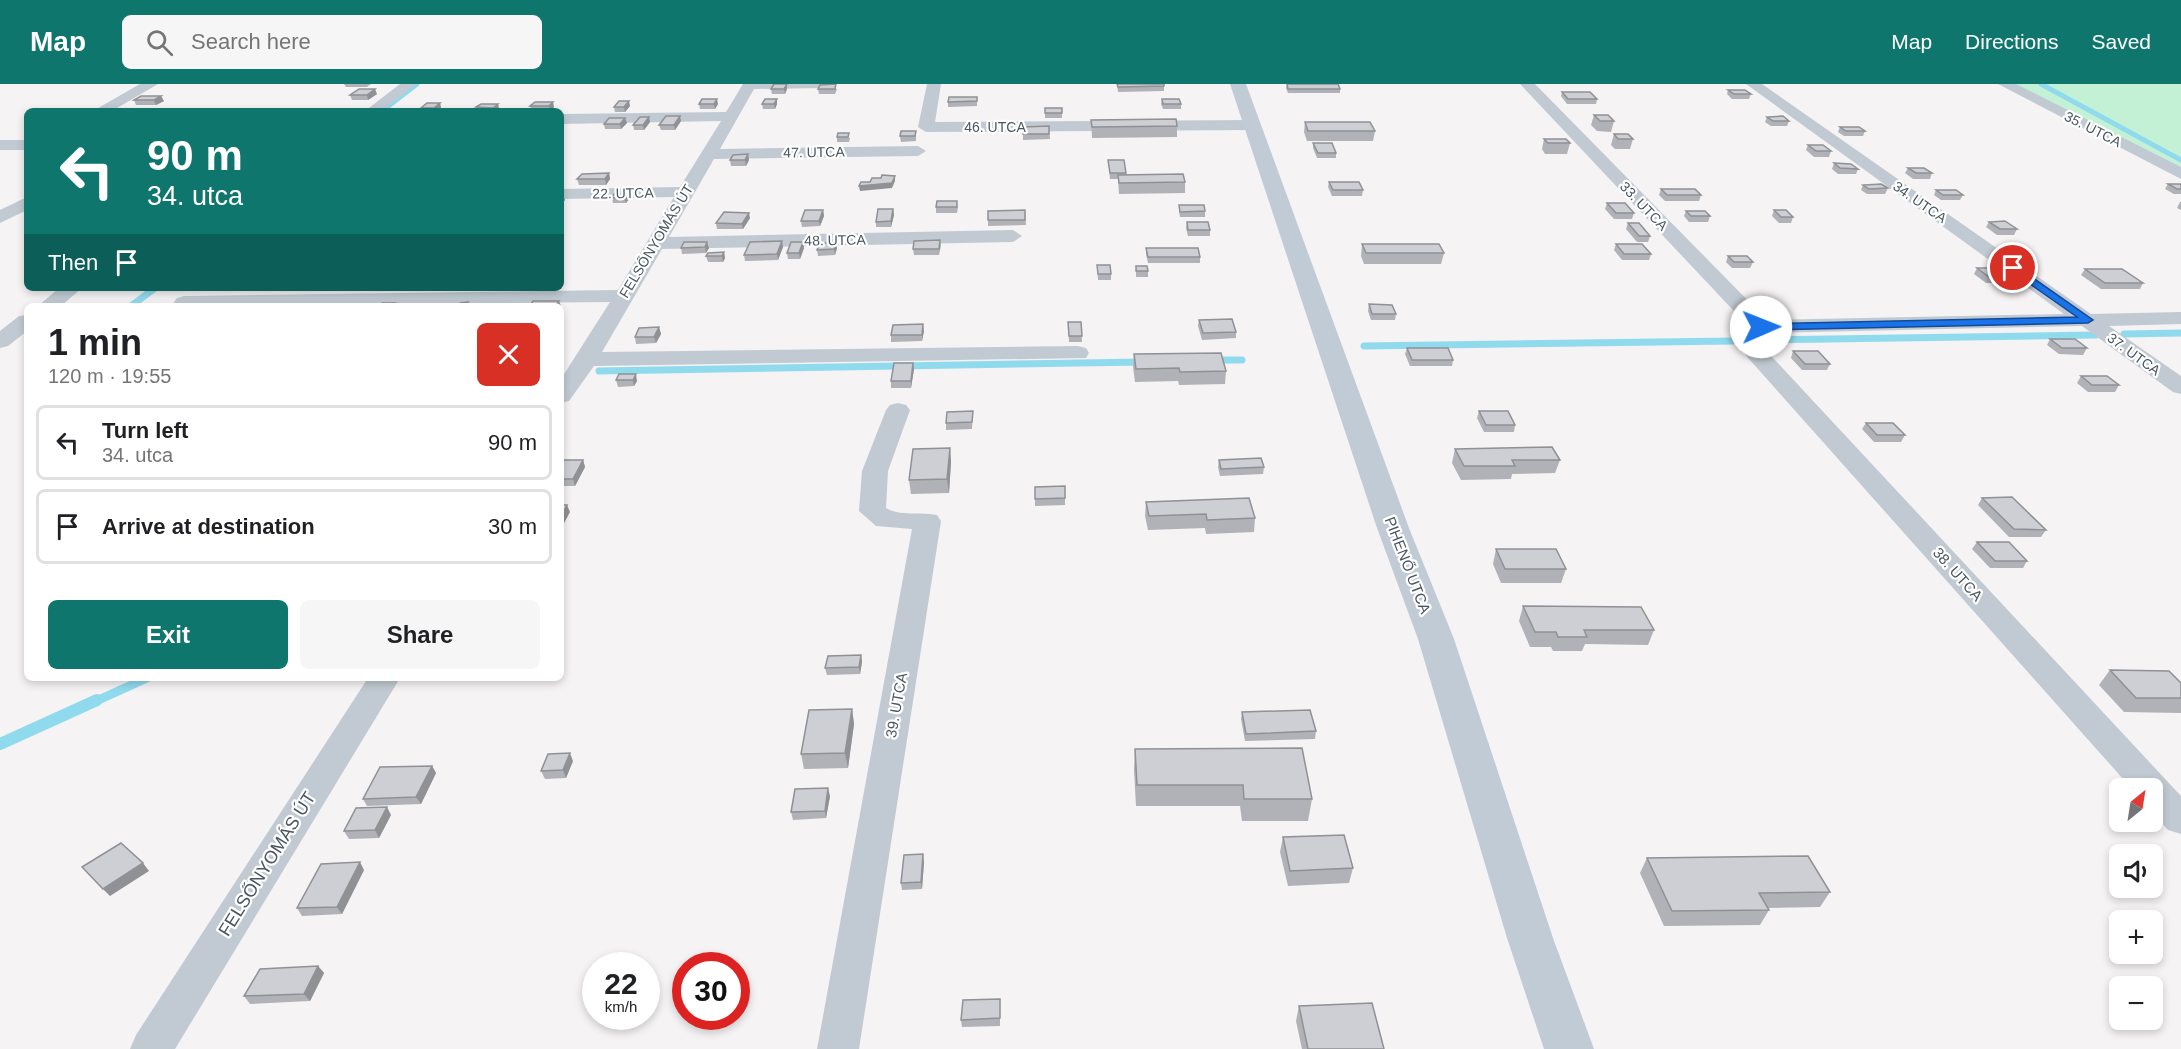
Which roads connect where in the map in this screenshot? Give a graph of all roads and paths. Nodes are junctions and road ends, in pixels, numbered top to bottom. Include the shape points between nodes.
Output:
1 (151, 84) edge
2 (409, 84) edge
3 (825, 84) edge
4 (934, 84) edge
5 (1238, 84) edge
6 (1527, 84) edge
7 (1753, 84) edge
8 (2005, 84) edge
9 (750, 85) edge
10 (107, 108) edge
11 (378, 108) edge
12 (730, 116) junction
13 (564, 119) edge
14 (1252, 125) junction
15 (0, 145) edge
16 (24, 145) edge
17 (918, 151) dead end
18 (710, 154) junction
19 (2181, 174) edge
20 (685, 192) junction
21 (564, 194) edge
22 (24, 204) edge
23 (0, 218) edge
24 (1013, 236) dead end
25 (657, 243) junction
26 (68, 291) edge
27 (623, 296) junction
28 (184, 302) dead end
29 (52, 303) edge
30 (2181, 318) edge
31 (2088, 320) junction
32 (24, 323) edge
33 (1761, 327) junction
34 (0, 341) edge
35 (1078, 353) dead end
36 (587, 359) junction
37 (564, 385) edge
38 (2181, 387) edge
39 (898, 410) dead end
40 (382, 681) edge
41 (2181, 820) edge
42 (151, 1049) edge
43 (838, 1049) edge
44 (1569, 1049) edge

1 - 10 street
2 - 11 street
3 - 9 street
4 - 14 street, 46. UTCA via 926,127
5 - 14 street, PIHENŐ UTCA
6 - 33 street, 33. UTCA
7 - 31 street, 34. UTCA
8 - 19 street, 35. UTCA
9 - 12 street, FELSŐNYOMÁS ÚT
12 - 13 street
12 - 18 street, FELSŐNYOMÁS ÚT
14 - 44 street, PIHENŐ UTCA via 1393,528 1436,639
15 - 16 street
17 - 18 street, 47. UTCA
18 - 20 street, FELSŐNYOMÁS ÚT
20 - 21 street, 22. UTCA
20 - 25 street, FELSŐNYOMÁS ÚT
22 - 23 street
24 - 25 street, 48. UTCA
25 - 27 street, FELSŐNYOMÁS ÚT
26 - 29 street
27 - 28 street
27 - 36 street, FELSŐNYOMÁS ÚT
30 - 31 street
31 - 33 street
31 - 38 street, 37. UTCA
32 - 34 street
33 - 41 street, 38. UTCA via 1753,334 1750,346
35 - 36 street
36 - 37 street, FELSŐNYOMÁS ÚT
39 - 43 street, 39. UTCA via 875,471 872,511 886,520 927,521
40 - 42 street, FELSŐNYOMÁS ÚT

